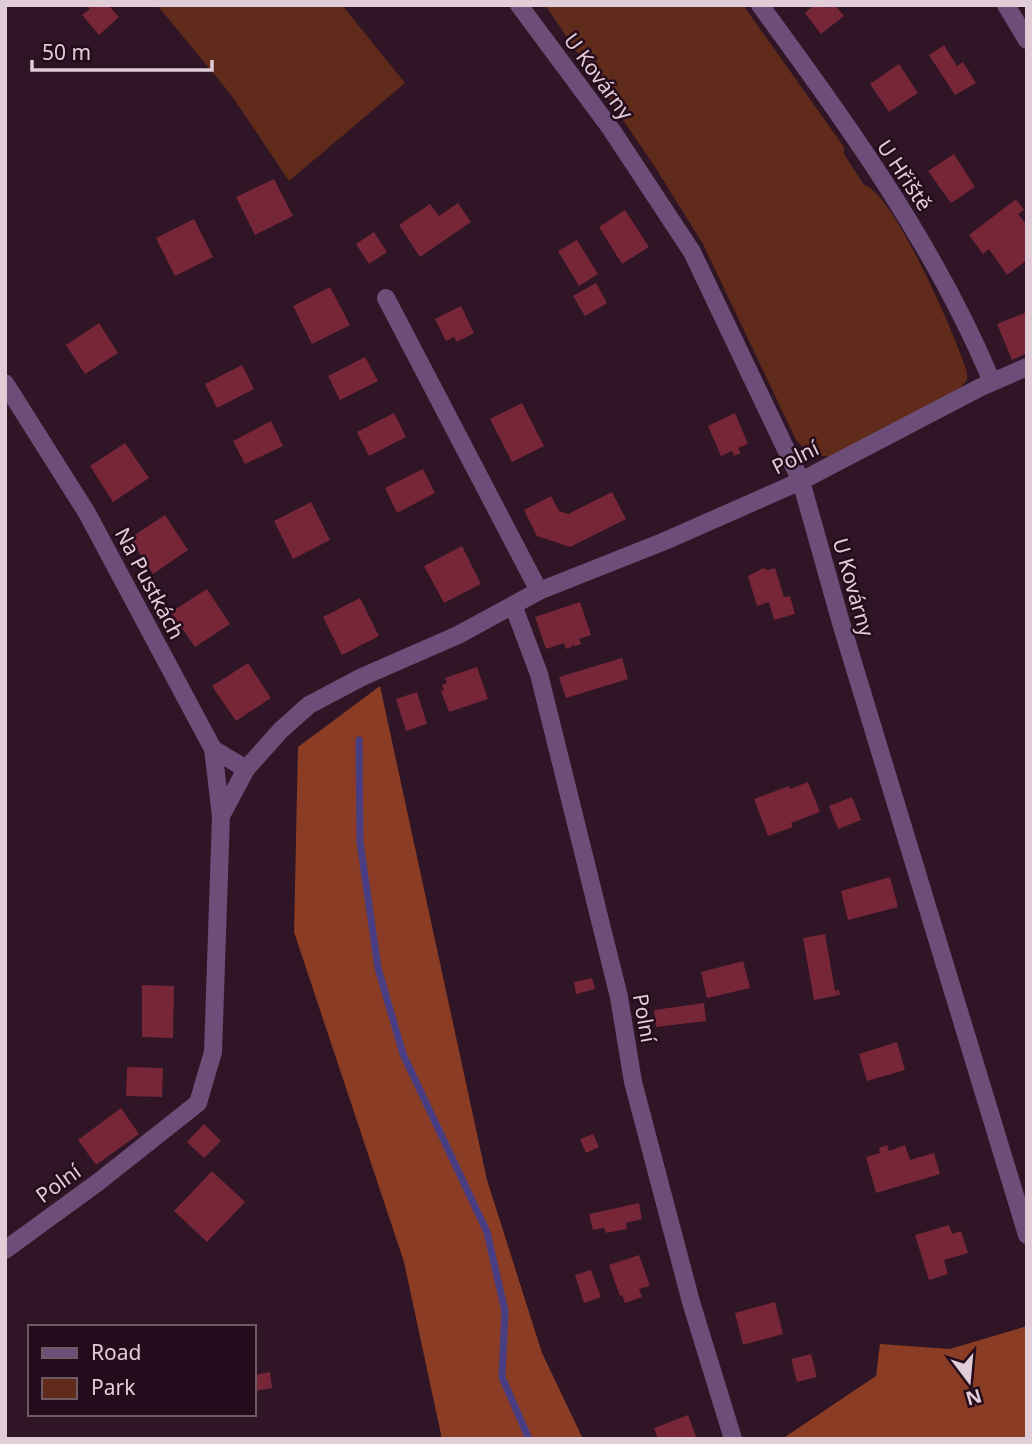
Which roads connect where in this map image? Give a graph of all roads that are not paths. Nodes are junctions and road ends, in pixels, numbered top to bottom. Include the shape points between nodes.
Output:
1 (519, 5) edge
2 (760, 5) edge
3 (1006, 5) edge
4 (1027, 40) edge
5 (386, 298) dead end
6 (1027, 367) edge
7 (992, 382) junction
8 (5, 383) edge
9 (801, 481) junction
10 (539, 592) junction
11 (513, 605) junction
12 (213, 749) junction
13 (246, 769) junction
14 (221, 816) junction
15 (1027, 1235) edge
16 (5, 1250) edge
17 (733, 1439) edge

1 - 9 street, U Kovárny via 611,128 692,252
2 - 7 street, U Hřiště via 929,253
3 - 4 street
5 - 10 street
6 - 7 street, Polní
7 - 9 street, Polní
8 - 12 street, Na Pustkách via 87,513
9 - 10 street, Polní
9 - 15 street, U Kovárny
10 - 11 street, Polní
11 - 13 street, Polní via 309,705
11 - 17 street, Polní via 540,674 619,997 633,1082 691,1303
12 - 13 street
12 - 14 street, Na Pustkách
13 - 14 street, Polní
14 - 16 street, Polní via 213,1052 198,1103

